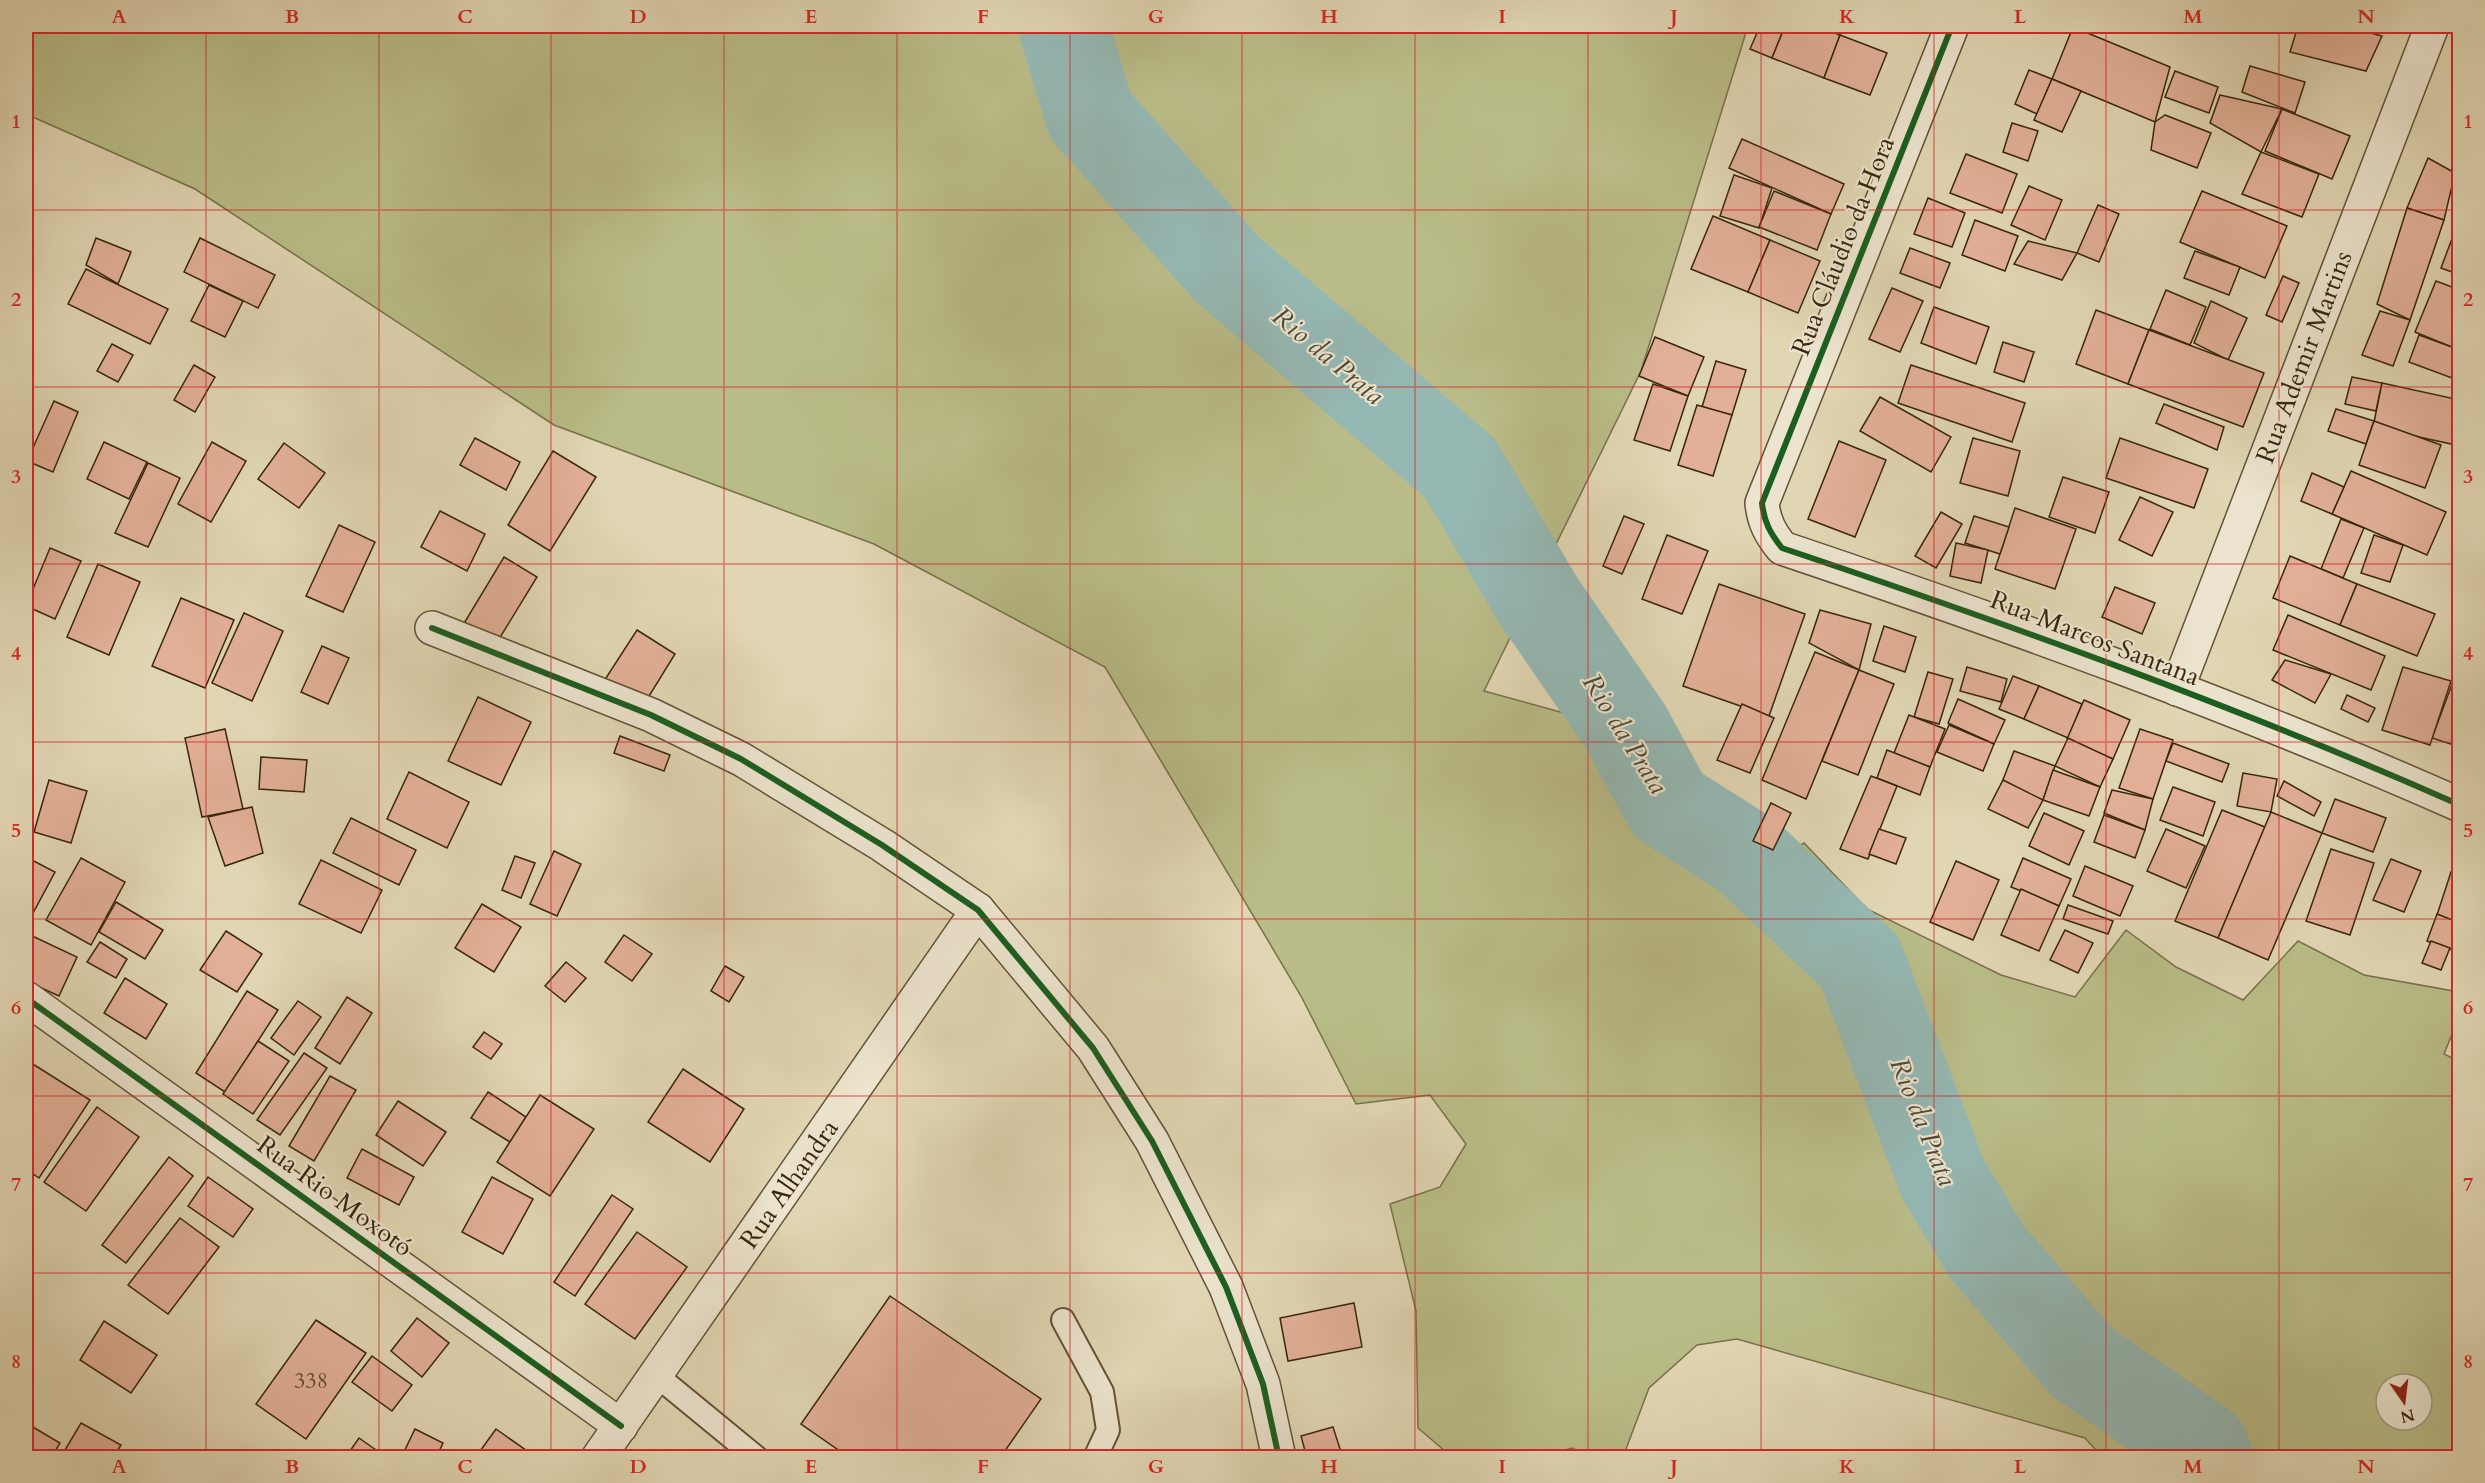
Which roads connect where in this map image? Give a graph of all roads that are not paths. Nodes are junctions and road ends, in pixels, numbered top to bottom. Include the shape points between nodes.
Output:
1 (1952, 26) edge
2 (2432, 26) edge
3 (1771, 481) joint
4 (432, 628) dead end
5 (2177, 689) junction
6 (2460, 805) edge
7 (978, 910) junction
8 (26, 998) edge
9 (1064, 1320) dead end
10 (656, 1375) junction
11 (621, 1426) junction
12 (598, 1458) edge
13 (757, 1458) edge
14 (1095, 1458) edge
15 (1279, 1458) edge

1 - 3 street, Rua Cláudio da Hora
2 - 5 street, Rua Ademir Martins
3 - 5 street, Rua Marcos Santana via 1762,503 1764,520 1782,548 1993,619
4 - 7 street via 651,715 741,759 882,845
5 - 6 street, Rua Marcos Santana
7 - 10 street, Rua Alhandra
7 - 15 street via 1093,1048 1152,1141 1226,1287 1263,1384
8 - 11 street, Rua Rio Moxotó
9 - 14 lane via 1102,1392 1108,1430
10 - 11 street, Rua Alhandra
10 - 13 lane
11 - 12 street, Rua Alhandra

